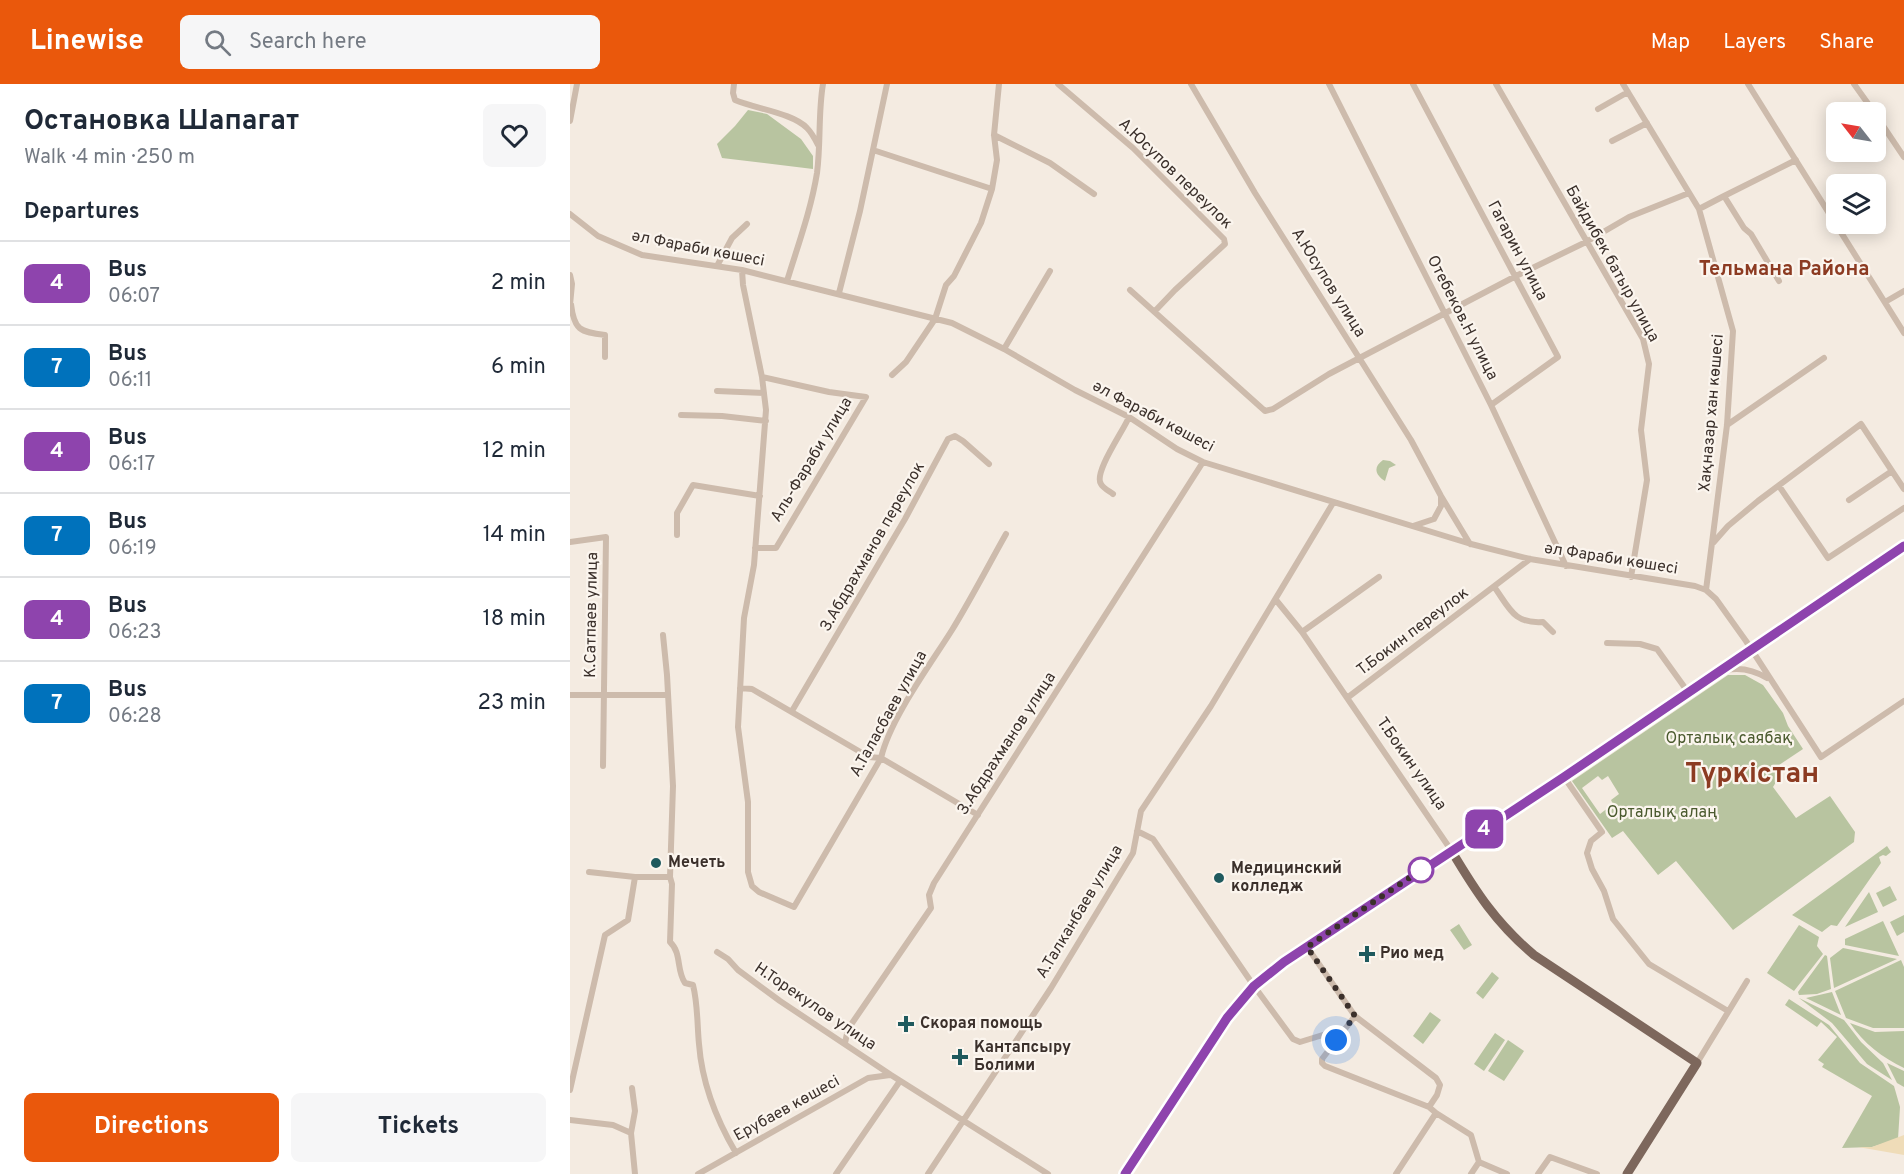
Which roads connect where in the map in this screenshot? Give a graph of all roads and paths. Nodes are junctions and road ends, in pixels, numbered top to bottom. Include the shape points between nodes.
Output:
1 (577, 84) edge
2 (734, 84) edge
3 (823, 84) edge
4 (886, 84) edge
5 (999, 84) edge
6 (1058, 84) edge
7 (1191, 84) edge
8 (1329, 84) edge
9 (1413, 84) edge
10 (1496, 84) edge
11 (1623, 84) edge
12 (1748, 84) edge
13 (1854, 84) edge
14 (1628, 92) junction
15 (1866, 102) edge
16 (1598, 109) dead end
17 (570, 121) edge
18 (1647, 123) junction
19 (1886, 131) edge
20 (994, 135) junction
21 (1612, 141) dead end
22 (818, 145) junction
23 (873, 150) junction
24 (1904, 157) edge
25 (1796, 160) junction
26 (992, 189) junction
27 (1689, 193) junction
28 (1094, 194) dead end
29 (1724, 196) junction
30 (1699, 209) junction
31 (572, 216) edge
32 (747, 224) dead end
33 (570, 226) edge
34 (1586, 242) junction
35 (717, 266) junction
36 (742, 270) junction
37 (1050, 271) dead end
38 (570, 275) edge
39 (1516, 276) junction
40 (787, 281) junction
41 (1779, 281) dead end
42 (1130, 290) dead end
43 (1904, 291) edge
44 (839, 294) junction
45 (1885, 302) junction
46 (571, 305) edge
47 (1155, 311) junction
48 (1446, 314) junction
49 (935, 319) junction
50 (1904, 333) edge
51 (1004, 349) junction
52 (605, 357) dead end
53 (1359, 358) junction
54 (1824, 358) dead end
55 (892, 375) dead end
56 (762, 377) junction
57 (717, 391) dead end
58 (764, 393) junction
59 (1491, 405) junction
60 (681, 415) dead end
61 (1129, 417) junction
62 (766, 421) junction
63 (1727, 425) junction
64 (1203, 462) junction
65 (989, 464) dead end
66 (1892, 471) junction
67 (1779, 486) junction
68 (1904, 489) edge
69 (1113, 494) dead end
70 (760, 496) junction
71 (1441, 496) junction
72 (1849, 500) dead end
73 (1333, 503) junction
74 (1904, 508) edge
75 (1411, 526) junction
76 (1006, 534) dead end
77 (677, 535) dead end
78 (570, 542) edge
79 (1713, 543) junction
80 (1471, 544) junction
81 (1904, 546) edge
82 (755, 548) junction
83 (1530, 559) junction
84 (1566, 566) junction
85 (1379, 577) dead end
86 (1631, 577) junction
87 (1495, 588) junction
88 (1706, 590) junction
89 (1276, 600) junction
90 (1302, 632) junction
91 (1552, 632) dead end
92 (663, 635) dead end
93 (1607, 643) dead end
94 (1751, 649) junction
95 (1716, 672) junction
96 (1770, 680) junction
97 (740, 688) junction
98 (1688, 692) junction
99 (604, 694) junction
100 (570, 695) edge
101 (668, 695) junction
102 (1347, 698) junction
103 (1904, 701) edge
104 (792, 711) junction
105 (881, 758) junction
106 (603, 766) dead end
107 (1564, 777) junction
108 (978, 815) junction
109 (1137, 831) junction
110 (1452, 850) junction
111 (589, 872) dead end
112 (635, 877) junction
113 (669, 878) junction
114 (1307, 947) junction
115 (717, 952) dead end
116 (1747, 981) dead end
117 (1254, 986) junction
118 (1728, 1011) junction
119 (1355, 1016) junction
120 (1337, 1039) junction
121 (845, 1043) junction
122 (1696, 1063) junction
123 (891, 1075) junction
124 (900, 1081) junction
125 (632, 1088) dead end
126 (570, 1090) edge
127 (1429, 1107) junction
128 (1436, 1113) junction
129 (570, 1120) edge
130 (962, 1120) junction
131 (631, 1133) junction
132 (736, 1153) junction
133 (1479, 1162) junction
134 (635, 1174) edge
135 (698, 1174) edge
136 (836, 1174) edge
137 (928, 1174) edge
138 (1048, 1174) edge
139 (1125, 1174) edge
140 (1396, 1174) edge
141 (1471, 1174) edge
142 (1507, 1174) edge
143 (1538, 1174) edge
144 (1597, 1174) edge
145 (1627, 1174) edge

1 - 17 street
2 - 22 street via 735,100 795,119 807,128
3 - 22 street
4 - 23 street
5 - 20 street
6 - 47 street, А.Юсупов переулок via 1133,148 1224,238 1225,244
7 - 53 street, А.Юсупов улица
8 - 48 street, Отебеков.Н улица
9 - 39 street, Гагарин улица
10 - 34 street, Байдибек батыр улица
11 - 14 street, Хақназар хан көшесі
12 - 25 street
13 - 15 street
14 - 16 street
14 - 18 street, Хақназар хан көшесі
18 - 21 street
18 - 27 street, Хақназар хан көшесі
19 - 24 street
20 - 26 street via 997,160
20 - 28 street via 1050,164
22 - 40 street via 808,215
23 - 26 street
23 - 44 street
25 - 29 street
25 - 45 street
26 - 49 street via 981,223 946,285
27 - 30 street, Хақназар хан көшесі
27 - 34 street via 1629,218
29 - 30 street
29 - 41 street
30 - 63 street, Хақназар хан көшесі via 1733,332
31 - 33 street
31 - 35 street, әл Фараби көшесі via 598,236 642,255
32 - 35 street via 732,238
34 - 39 street
34 - 86 street, Байдибек батыр улица via 1647,350 1641,430 1647,480
35 - 36 street, әл Фараби көшесі
36 - 40 street, әл Фараби көшесі
36 - 56 street, Аль-Фараби улица
37 - 51 street
38 - 46 street
39 - 48 street
39 - 59 street, Гагарин улица via 1558,357
40 - 44 street, әл Фараби көшесі
42 - 47 street
43 - 45 street
44 - 49 street, әл Фараби көшесі
45 - 50 street
46 - 52 street via 573,321 581,329 605,334
47 - 53 street via 1265,411 1273,410
48 - 53 street
48 - 59 street, Отебеков.Н улица
49 - 51 street, әл Фараби көшесі via 952,323
49 - 55 street via 906,362
51 - 61 street, әл Фараби көшесі
53 - 71 street, А.Юсупов улица
54 - 63 street
56 - 58 street, Аль-Фараби улица
56 - 82 street, Аль-Фараби улица via 866,397 776,548
57 - 58 street
58 - 62 street, Аль-Фараби улица
59 - 84 street, Отебеков.Н улица
60 - 62 street
61 - 64 street, әл Фараби көшесі
61 - 69 street via 1099,478
62 - 70 street, Аль-Фараби улица
63 - 79 street, Хақназар хан көшесі
64 - 73 street, әл Фараби көшесі
64 - 108 street, З.Абдрахманов улица
65 - 104 street, З.Абдрахманов переулок via 955,436 948,439
66 - 67 street via 1860,424
66 - 68 street
66 - 72 street
67 - 74 street via 1828,558
67 - 79 street via 1738,517
70 - 77 street, Аль-Фараби улица via 693,486 677,513
70 - 82 street, Аль-Фараби улица
71 - 75 street via 1434,519
71 - 80 street, А.Юсупов улица
73 - 75 street, әл Фараби көшесі
73 - 89 street, А.Талканбаев улица
75 - 80 street, әл Фараби көшесі
76 - 105 street, А.Таласбаев улица via 908,701
78 - 99 street, К.Сатпаев улица via 606,537
79 - 88 street, Хақназар хан көшесі
80 - 83 street, әл Фараби көшесі
81 - 94 main road
82 - 97 street, Аль-Фараби улица via 744,618
83 - 84 street, әл Фараби көшесі
83 - 87 street
84 - 86 street, әл Фараби көшесі
85 - 90 street
86 - 88 street, әл Фараби көшесі
87 - 91 street via 1514,616 1529,623 1543,622
87 - 102 street, Т.Бокин переулок
88 - 94 street
89 - 90 street, Т.Бокин улица
89 - 109 street, А.Талканбаев улица via 1141,811
90 - 102 street, Т.Бокин улица
92 - 101 street
93 - 98 street via 1640,644 1656,649
94 - 95 main road
94 - 96 street
95 - 96 street via 1752,670
95 - 98 main road
96 - 103 street via 1821,757
97 - 104 street via 752,689
97 - 105 street, А.Таласбаев улица via 738,727 748,802 748,872 752,886 759,892 794,907
98 - 107 main road
99 - 100 street
99 - 101 street, К.Сатпаев улица
99 - 106 street, К.Сатпаев улица
101 - 113 street via 673,786
102 - 110 street, Т.Бокин улица
104 - 105 street via 869,757
105 - 108 street
107 - 110 main road
107 - 118 street via 1602,832 1591,841 1587,853 1613,919 1649,964
108 - 121 street, З.Абдрахманов улица via 934,883 929,895 931,908 848,1029
109 - 117 street via 1153,839
109 - 130 street, А.Талканбаев улица via 1134,853 1051,988
110 - 114 main road
110 - 122 main road, Т.Бокин улица via 1473,887 1519,942
111 - 112 street
112 - 113 street
112 - 126 street via 628,920 605,935
113 - 132 street via 670,942 676,948 681,977 693,985 703,1075 711,1102
114 - 117 main road
114 - 119 street
115 - 121 street, Н.Торекулов улица via 780,1001
116 - 118 street
117 - 120 street via 1293,1039 1326,1034
117 - 139 main road via 1227,1018
118 - 122 street
119 - 120 street
119 - 127 street via 1436,1078 1440,1085
120 - 127 street via 1322,1059 1325,1066
121 - 123 street, Н.Торекулов улица
122 - 145 main road
123 - 124 street, Н.Торекулов улица
123 - 132 street, Ерубаев көшесі via 868,1078
124 - 130 street, Н.Торекулов улица
124 - 136 street
125 - 131 street via 635,1111
127 - 128 street
128 - 133 street via 1471,1135
128 - 140 street
129 - 131 street via 614,1125
130 - 137 street, А.Талканбаев улица
130 - 138 street, Н.Торекулов улица
131 - 134 street
132 - 135 street, Ерубаев көшесі
133 - 141 street
133 - 142 street
143 - 144 street via 1550,1156

